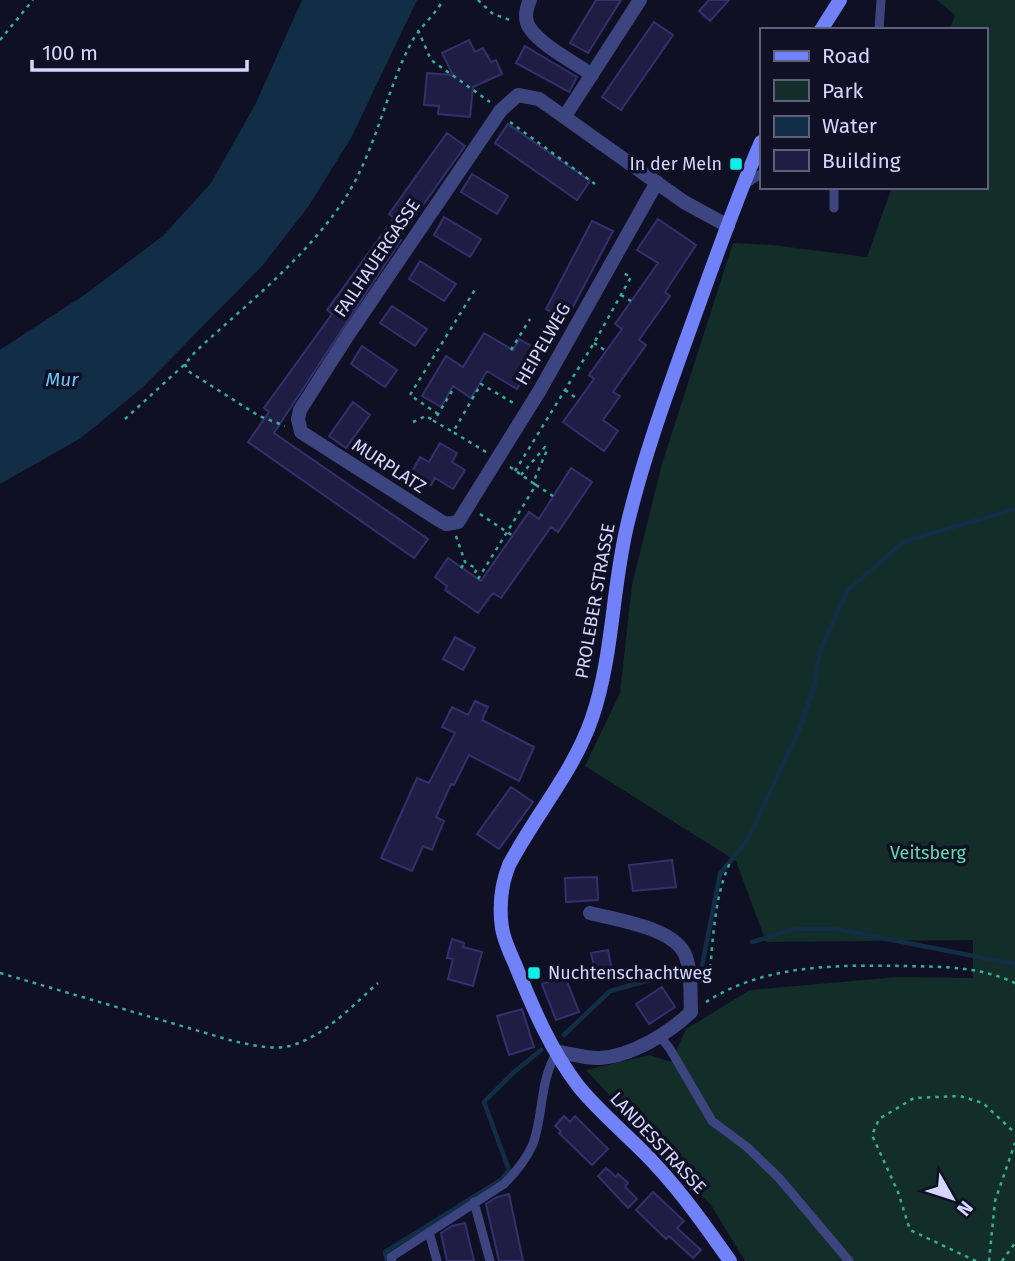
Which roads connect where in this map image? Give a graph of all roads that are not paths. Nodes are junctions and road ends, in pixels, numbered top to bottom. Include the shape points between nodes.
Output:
1 (530, 0) edge
2 (640, 0) edge
3 (840, 0) edge
4 (881, 0) edge
5 (822, 28) edge
6 (879, 28) edge
7 (592, 75) junction
8 (565, 116) junction
9 (760, 144) edge
10 (760, 175) edge
11 (657, 182) junction
12 (742, 186) junction
13 (834, 189) edge
14 (834, 208) dead end
15 (728, 226) junction
16 (300, 429) joint
17 (455, 523) joint
18 (590, 913) dead end
19 (660, 1036) junction
20 (557, 1052) junction
21 (580, 1088) joint
22 (474, 1202) junction
23 (429, 1232) junction
24 (392, 1261) edge
25 (437, 1261) edge
26 (490, 1261) edge
27 (730, 1261) edge
28 (849, 1261) edge

1 - 7 street via 528,26
2 - 7 street
3 - 5 main road
4 - 6 lane
7 - 8 street
8 - 11 street
8 - 16 street, FAILHAUERGASSE via 525,95 518,95 501,110 300,410
9 - 12 main road, PROLEBER STRASSE
10 - 12 lane
11 - 15 street
11 - 17 street, HEIPELWEG via 527,412
12 - 15 main road, PROLEBER STRASSE
13 - 14 lane
15 - 20 main road, PROLEBER STRASSE via 631,507 593,716 582,745 503,879 502,931
16 - 17 street, MURPLATZ via 439,520
18 - 19 street via 663,933 686,954 691,1012
19 - 20 street via 599,1058
19 - 28 lane via 712,1121 779,1178
20 - 21 main road, PROLEBER STRASSE
20 - 22 lane via 545,1077 533,1143 519,1169
21 - 27 main road, LANDESSTRASSE via 684,1197
22 - 23 lane
22 - 26 lane
23 - 24 lane via 391,1257
23 - 25 lane

